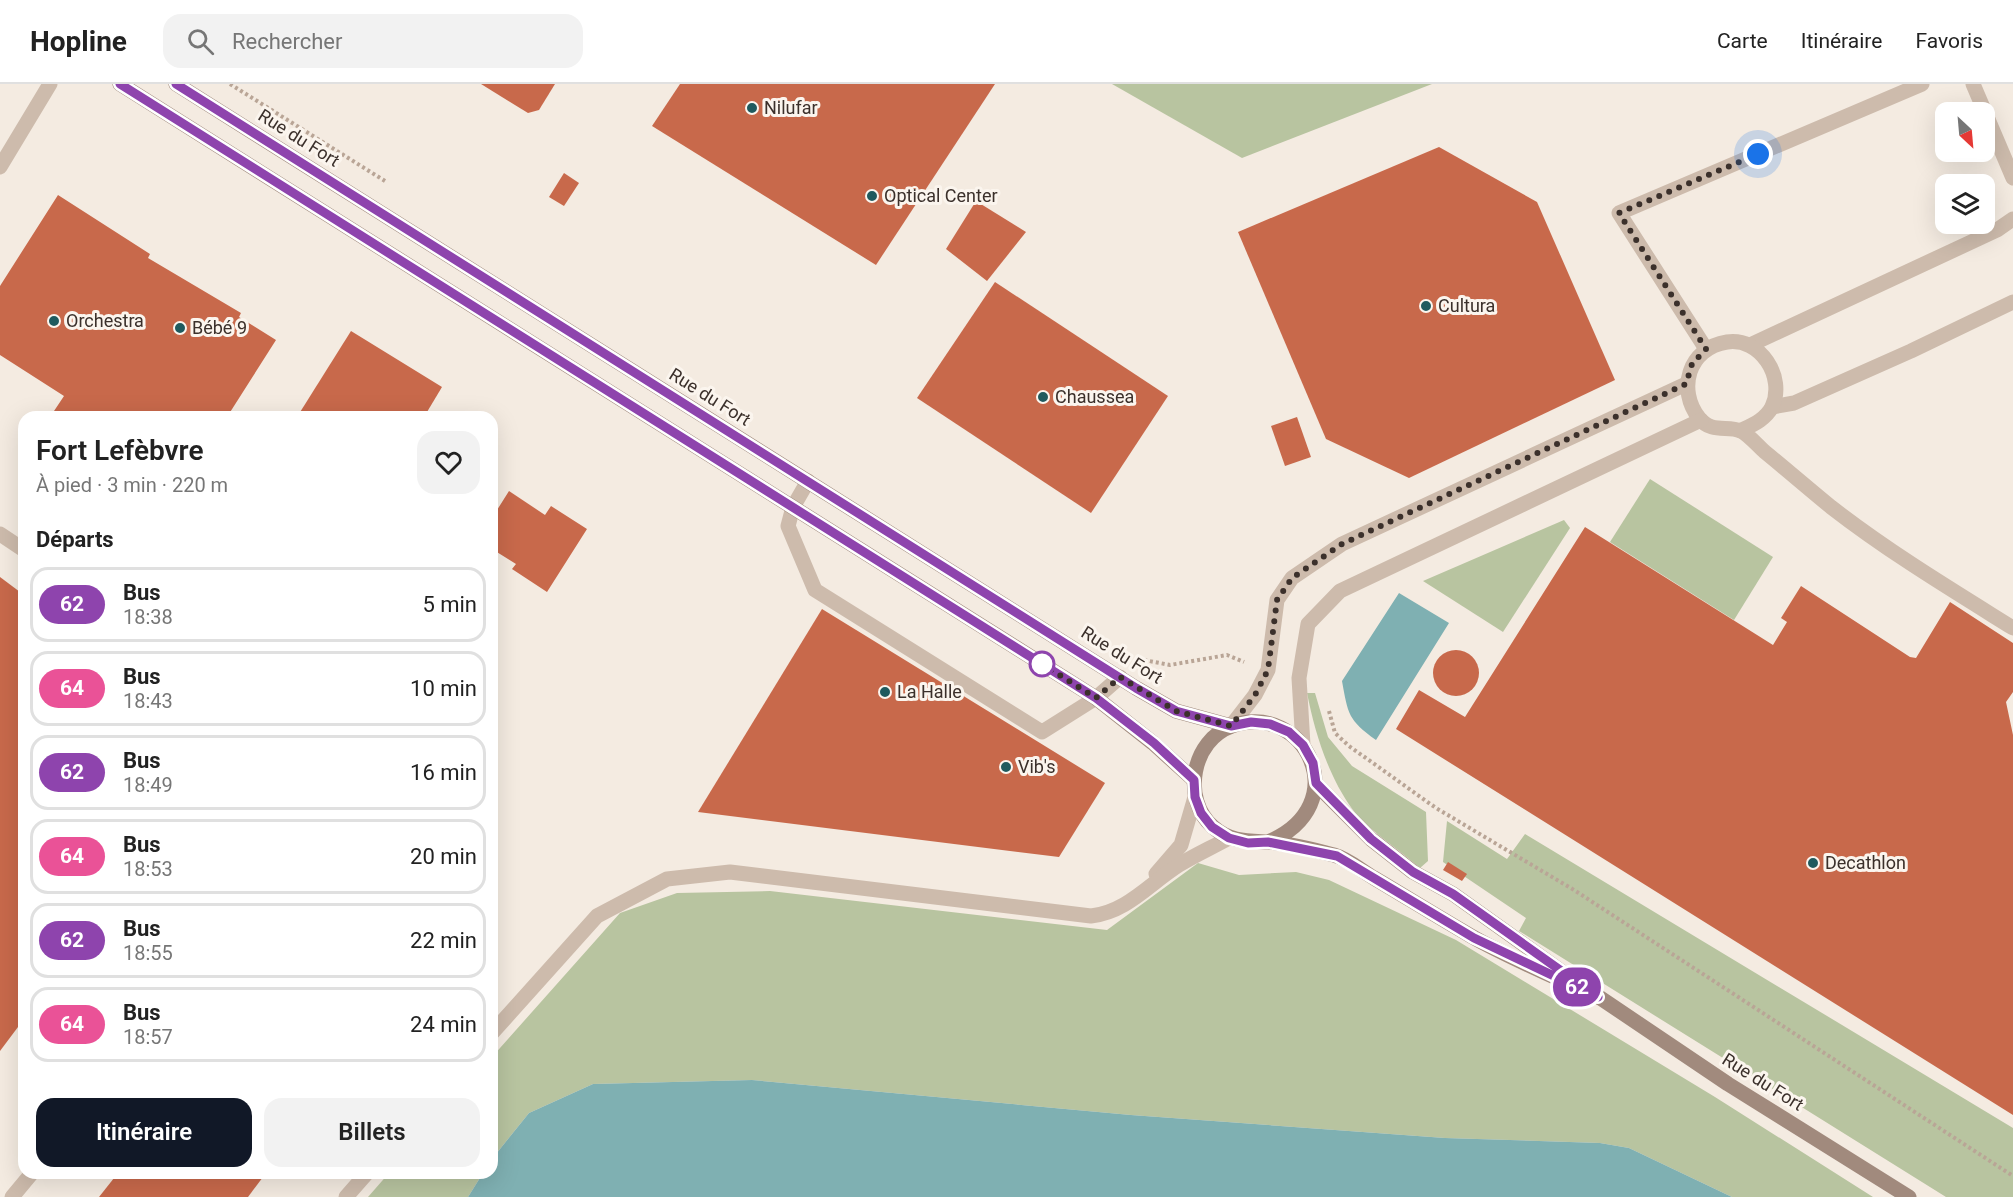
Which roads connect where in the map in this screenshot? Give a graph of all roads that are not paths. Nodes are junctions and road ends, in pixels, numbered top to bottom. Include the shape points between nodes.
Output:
1 (50, 84) edge
2 (120, 84) edge
3 (176, 84) edge
4 (1922, 84) edge
5 (1973, 84) edge
6 (0, 167) edge
7 (2013, 178) edge
8 (2013, 219) edge
9 (2013, 302) edge
10 (1750, 345) junction
11 (1706, 349) junction
12 (1686, 384) junction
13 (1772, 407) junction
14 (1701, 420) junction
15 (1740, 431) junction
16 (808, 481) junction
17 (793, 507) junction
18 (0, 534) edge
19 (18, 546) edge
20 (2013, 628) edge
21 (1120, 677) junction
22 (1096, 698) junction
23 (1231, 726) junction
24 (1303, 745) junction
25 (1194, 780) junction
26 (1316, 783) junction
27 (1195, 797) junction
28 (1229, 838) junction
29 (1268, 842) junction
30 (1139, 894) junction
31 (1598, 997) junction
32 (498, 1027) edge
33 (27, 1179) edge
34 (362, 1179) edge
35 (12, 1197) edge
36 (346, 1197) edge
37 (1909, 1197) edge

1 - 6 lane
2 - 17 main road
3 - 16 main road, Rue du Fort
4 - 11 lane via 1619,213
5 - 7 lane
8 - 10 lane via 1997,230
9 - 13 lane via 1794,403
10 - 11 lane via 1728,341
10 - 13 lane via 1768,361 1776,383
11 - 12 lane via 1692,364
12 - 14 lane via 1690,404
12 - 23 lane via 1342,544 1292,578 1277,600 1268,670
13 - 15 lane via 1759,422
14 - 15 lane via 1719,430
14 - 24 lane via 1340,591 1308,624 1299,678
15 - 20 lane via 1832,508 1901,558
16 - 17 lane
16 - 21 main road, Rue du Fort
17 - 22 main road
17 - 22 lane via 788,526 815,590 1042,732
18 - 19 lane
21 - 22 lane
21 - 23 main road, Rue du Fort via 1176,711
22 - 25 main road
23 - 24 main road, Rue du Fort via 1270,724 1289,732
23 - 25 main road via 1204,748
24 - 26 main road, Rue du Fort via 1313,763
25 - 27 main road
26 - 29 main road via 1312,803 1302,821 1287,834
26 - 31 main road, Rue du Fort via 1371,839 1413,872 1453,894
27 - 28 main road via 1212,827
27 - 30 lane via 1181,845
28 - 29 main road, Rue du Fort via 1248,843
28 - 30 lane via 1180,864
29 - 31 main road, Rue du Fort via 1337,856 1474,938
30 - 32 lane via 1107,915 1091,916 730,872 667,879 597,916
31 - 37 main road, Rue du Fort
33 - 35 lane
34 - 36 lane

